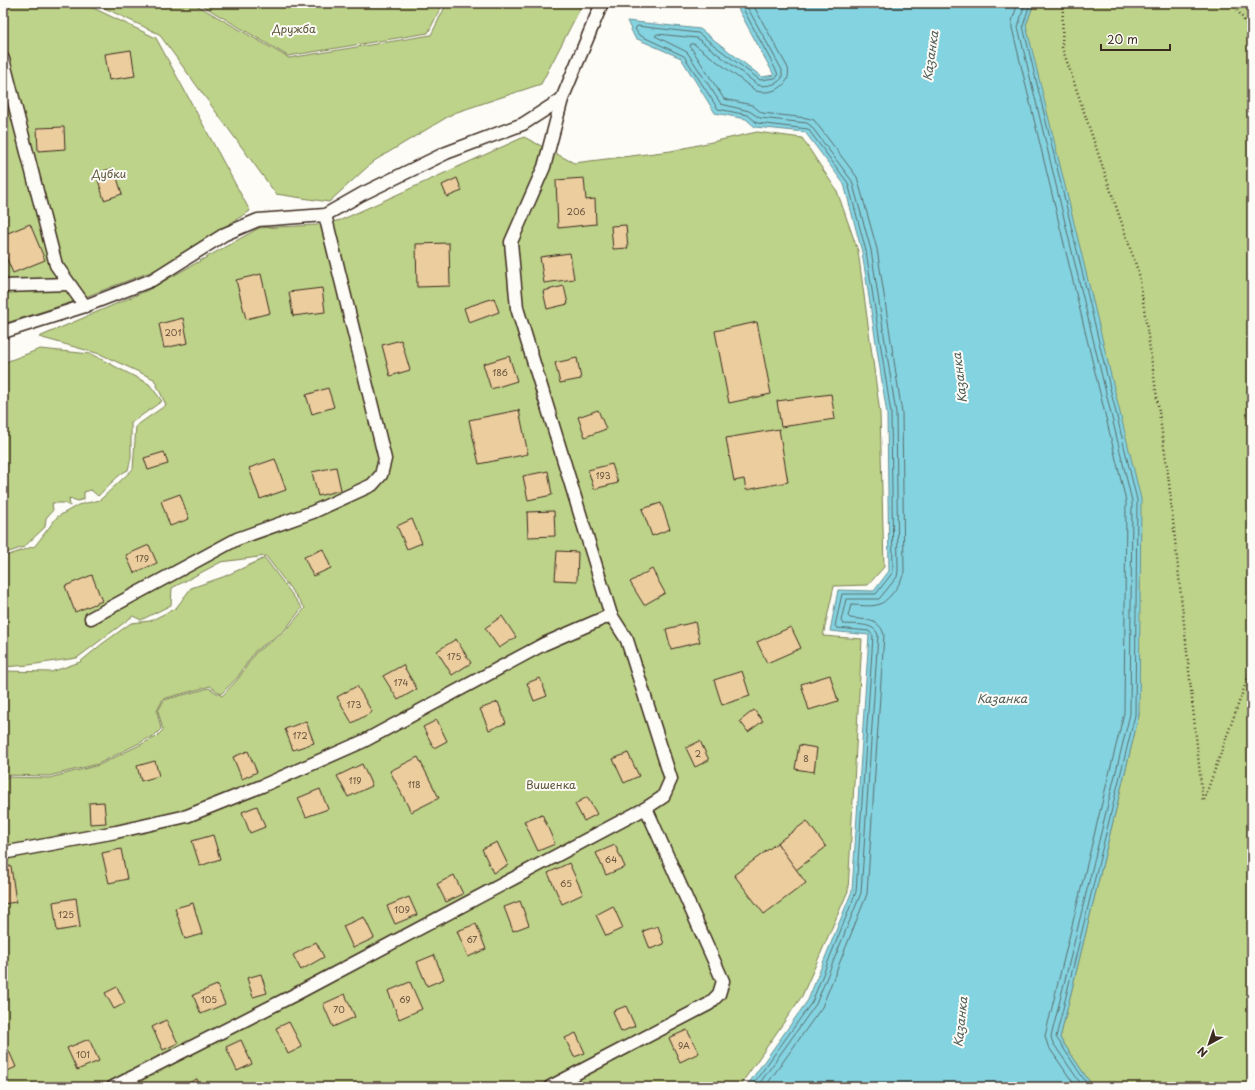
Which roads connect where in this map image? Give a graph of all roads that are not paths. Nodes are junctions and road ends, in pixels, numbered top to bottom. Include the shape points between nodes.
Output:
1 (602, 3) edge
2 (3, 59) edge
3 (7, 89) edge
4 (562, 99) junction
5 (325, 215) junction
6 (69, 284) junction
7 (3, 286) edge
8 (85, 306) junction
9 (3, 332) edge
10 (611, 615) junction
11 (91, 618) dead end
12 (646, 808) junction
13 (3, 853) edge
14 (113, 1087) edge
15 (550, 1087) edge

1 - 4 lane
2 - 3 lane
3 - 6 lane via 56,265
4 - 5 lane via 523,124 446,153
4 - 10 lane via 544,167 511,242 516,301 562,460
5 - 8 lane via 258,220 225,234 152,280
5 - 11 lane via 385,459 381,475 372,485 313,512 237,539
6 - 7 lane
6 - 8 lane
8 - 9 lane
10 - 12 lane via 627,640 671,779 663,797
10 - 13 lane via 544,644 364,741 187,816
12 - 14 lane via 296,994
12 - 15 lane via 723,980 719,994 709,1004

